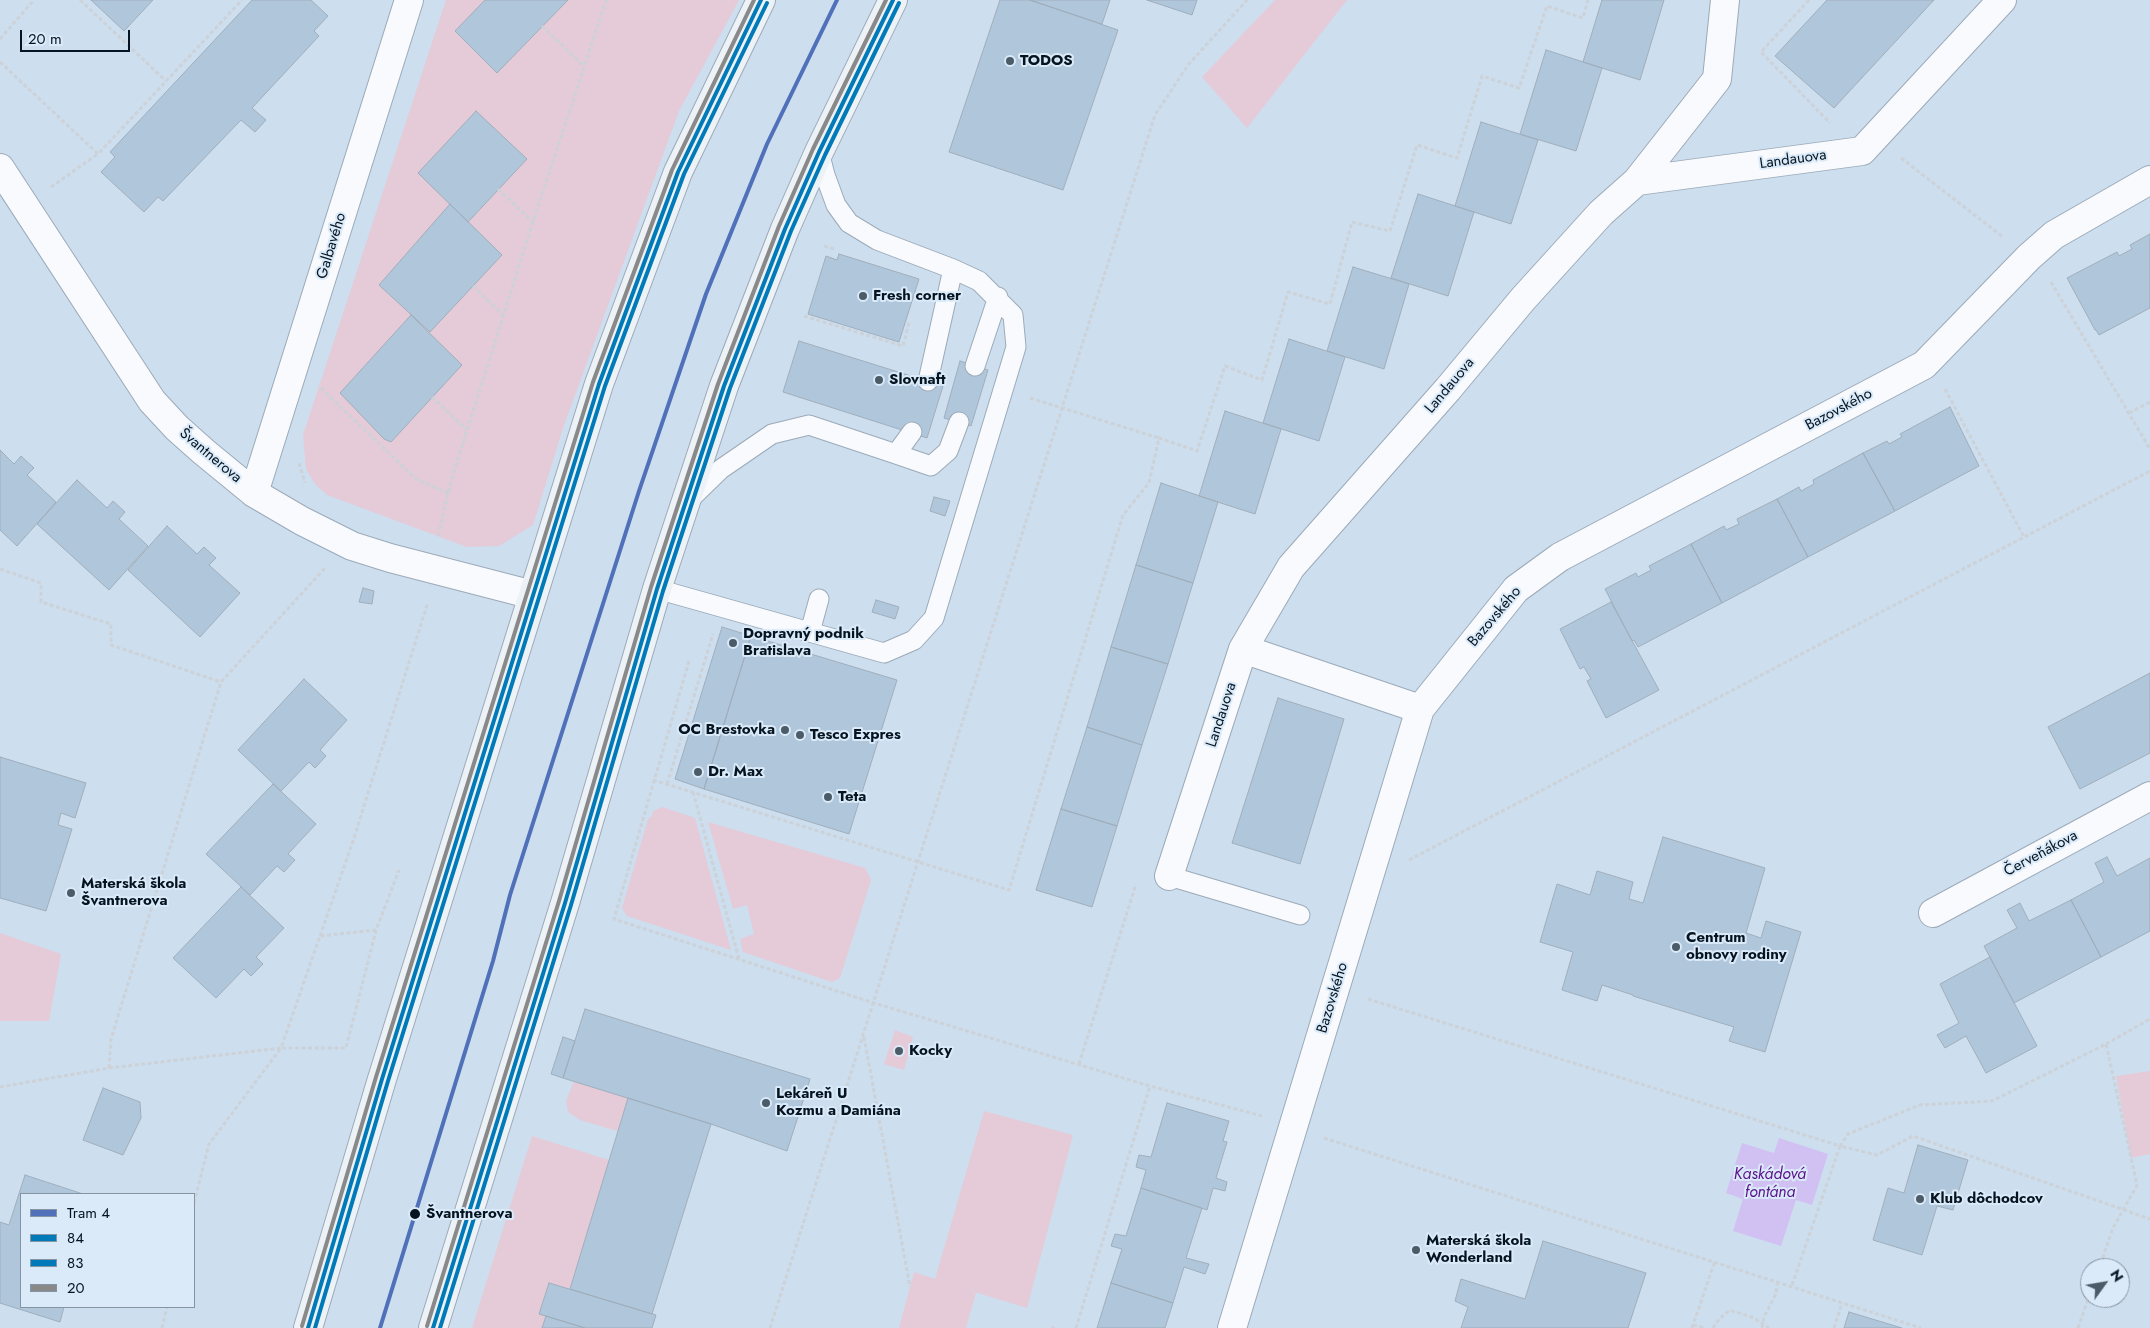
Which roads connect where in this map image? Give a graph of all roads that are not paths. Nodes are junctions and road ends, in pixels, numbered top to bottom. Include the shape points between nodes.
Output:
1 (409, 0) edge
2 (762, 0) edge
3 (893, 0) edge
4 (1725, 0) edge
5 (2002, 0) edge
6 (819, 152) junction
7 (0, 168) edge
8 (2150, 180) edge
9 (1637, 181) junction
10 (953, 269) junction
11 (998, 298) junction
12 (975, 366) dead end
13 (928, 381) dead end
14 (959, 422) dead end
15 (912, 432) dead end
16 (896, 454) junction
17 (254, 493) junction
18 (685, 504) junction
19 (657, 589) junction
20 (534, 595) junction
21 (819, 599) dead end
22 (810, 632) junction
23 (1243, 649) junction
24 (1420, 709) junction
25 (2150, 796) edge
26 (1169, 876) joint
27 (1933, 913) dead end
28 (1300, 915) dead end
29 (308, 1328) edge
30 (433, 1328) edge
31 (1232, 1328) edge

1 - 17 street, Galbavého
2 - 20 main road via 678,172 599,384
3 - 6 main road
4 - 9 street via 1716,79
5 - 9 street, Landauova via 1862,151
6 - 10 lane via 836,205 849,223 877,240
6 - 18 main road via 724,386
7 - 17 street, Švantnerova via 152,401 197,446
8 - 24 street, Bazovského via 2054,235 1924,365 1560,557 1516,589
9 - 23 street, Landauova via 1601,213 1523,299 1291,567
10 - 11 lane via 980,281
10 - 13 lane
11 - 12 lane
11 - 22 lane via 1013,314 1016,346 934,618 914,640 884,653
14 - 16 lane via 948,450 931,466
15 - 16 lane
16 - 18 lane via 809,425 772,434 721,469
17 - 20 street, Švantnerova via 302,522 352,546
18 - 19 main road
19 - 22 lane
19 - 30 main road
20 - 29 main road via 382,1079
21 - 22 lane
23 - 24 street
23 - 26 street, Landauova
24 - 31 street, Bazovského
25 - 27 street, Červeňákova
26 - 28 lane, Landauova

